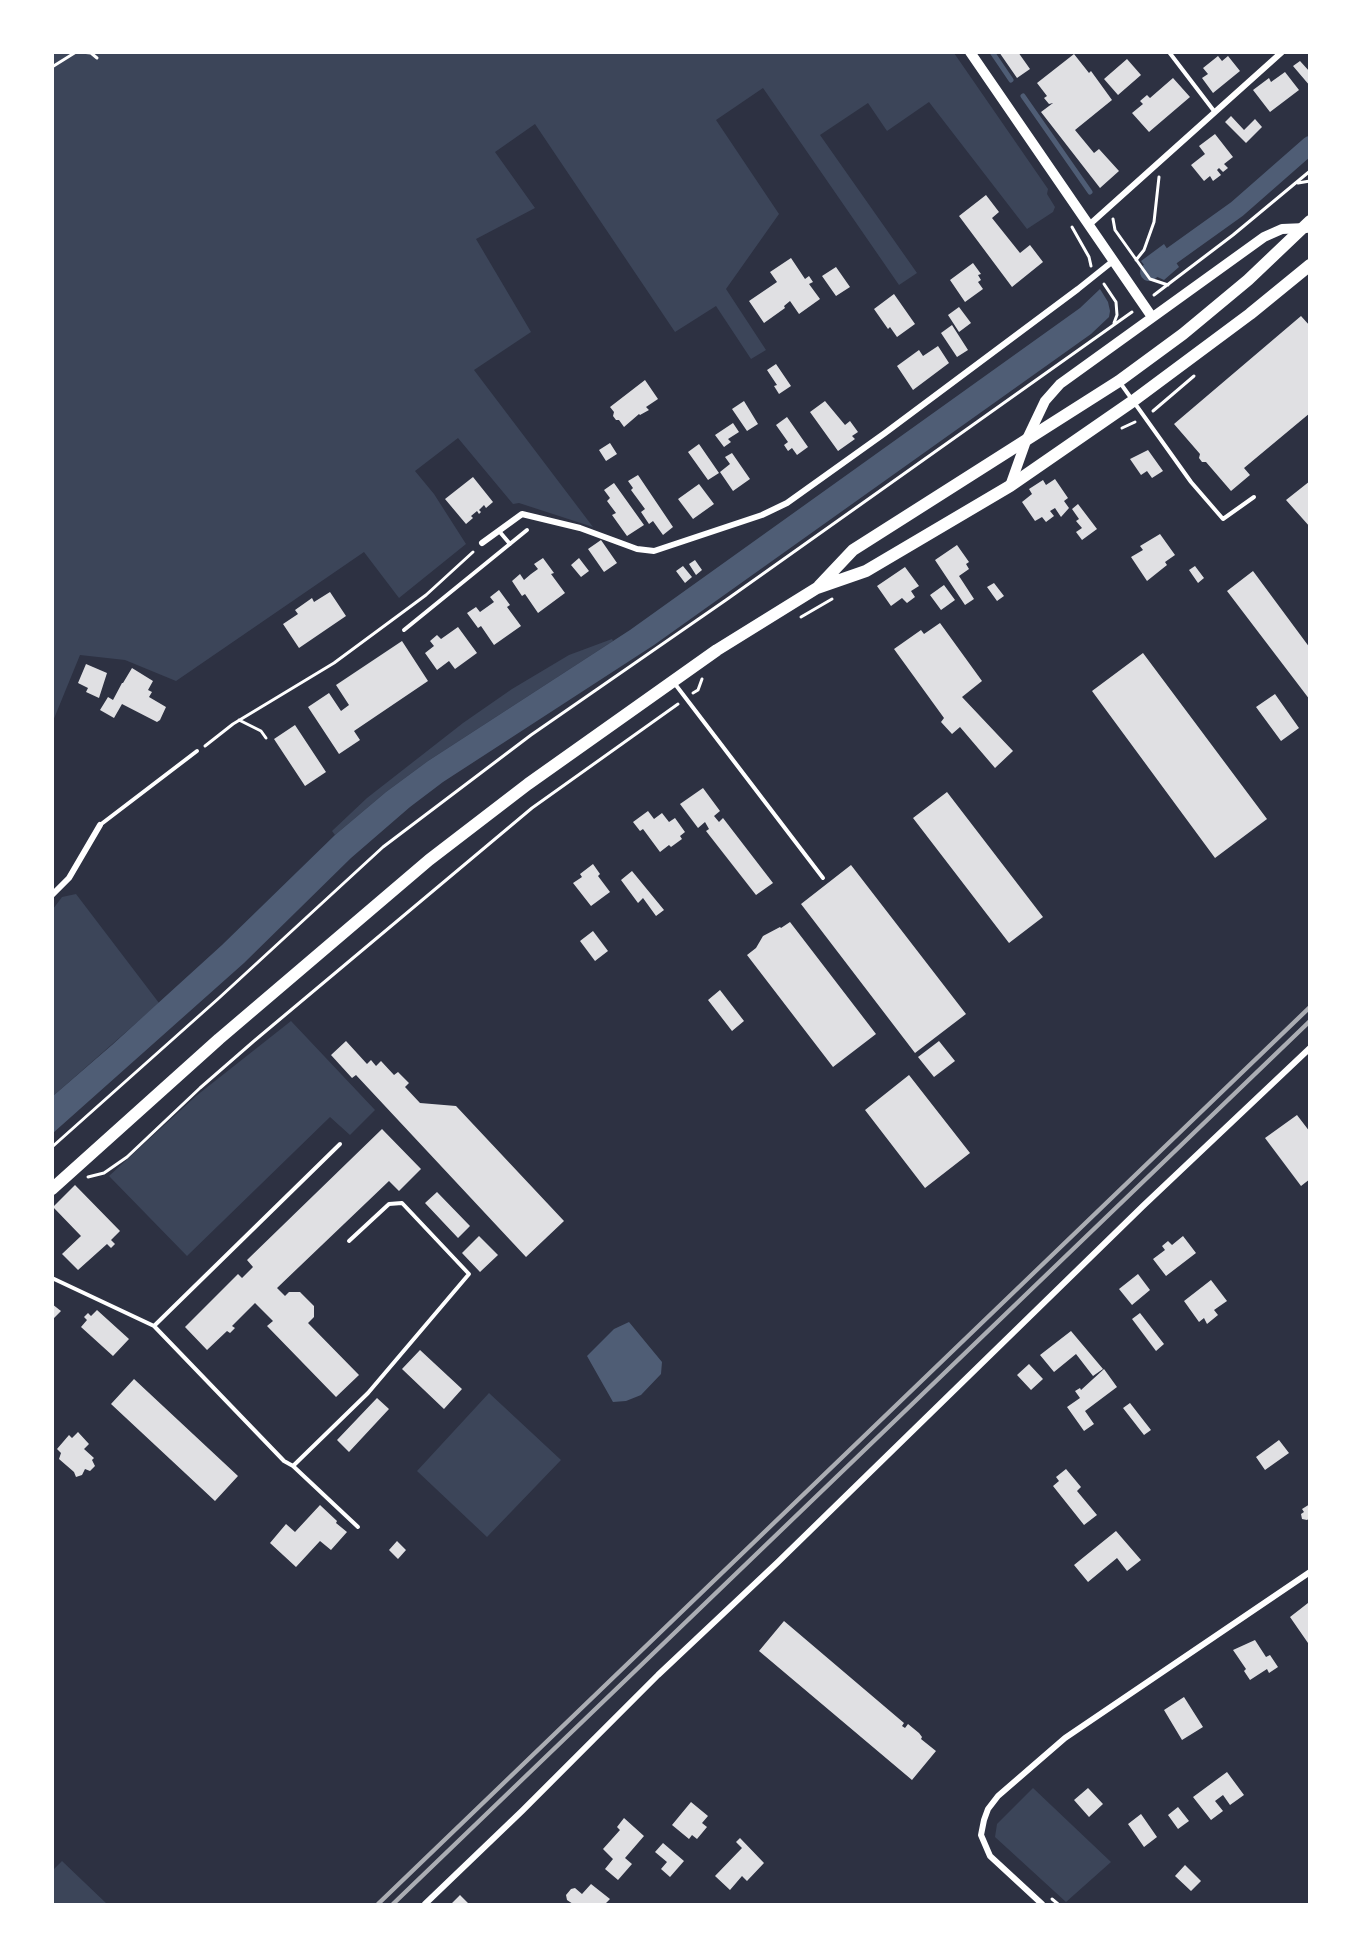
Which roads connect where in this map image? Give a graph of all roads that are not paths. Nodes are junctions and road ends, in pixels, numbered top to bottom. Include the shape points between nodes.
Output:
1 (970, 52) edge
2 (1169, 52) edge
3 (1278, 54) edge
4 (1214, 111) junction
5 (1088, 226) junction
6 (1307, 226) edge
7 (1113, 261) junction
8 (1310, 265) edge
9 (1152, 317) junction
10 (1119, 381) junction
11 (1132, 401) junction
12 (1026, 441) junction
13 (1010, 486) junction
14 (1254, 496) dead end
15 (527, 530) dead end
16 (499, 531) junction
17 (482, 543) road end
18 (510, 544) junction
19 (817, 588) junction
20 (404, 630) dead end
21 (673, 681) junction
22 (197, 751) road end
23 (100, 825) joint
24 (823, 878) dead end
25 (52, 895) edge
26 (1310, 1048) edge
27 (340, 1144) dead end
28 (52, 1189) edge
29 (349, 1241) dead end
30 (52, 1278) edge
31 (154, 1326) junction
32 (293, 1466) junction
33 (358, 1527) dead end
34 (1310, 1572) edge
35 (425, 1905) edge
36 (1042, 1905) edge

1 - 5 main road
2 - 4 lane
3 - 4 street
4 - 5 street
5 - 7 main road
6 - 9 main road via 1264,237
6 - 10 main road via 1206,315
7 - 9 main road
7 - 16 street via 812,486 762,515 654,551 522,514
8 - 11 main road
9 - 12 main road via 1051,392
10 - 11 lane
10 - 12 main road
11 - 13 main road
11 - 14 lane via 1223,519
12 - 13 main road
12 - 19 main road via 853,550
13 - 19 main road via 866,572
15 - 18 lane
16 - 17 street
16 - 18 lane
18 - 20 lane
19 - 21 main road
21 - 24 lane
21 - 28 main road via 429,860 219,1039
22 - 23 lane
23 - 25 street via 69,878
26 - 35 street via 658,1675
27 - 31 lane
29 - 32 lane via 389,1204 402,1203 468,1274 368,1394
30 - 31 lane
31 - 32 lane
32 - 33 lane
34 - 36 street via 1065,1738 998,1796 988,1809 981,1835 990,1856

